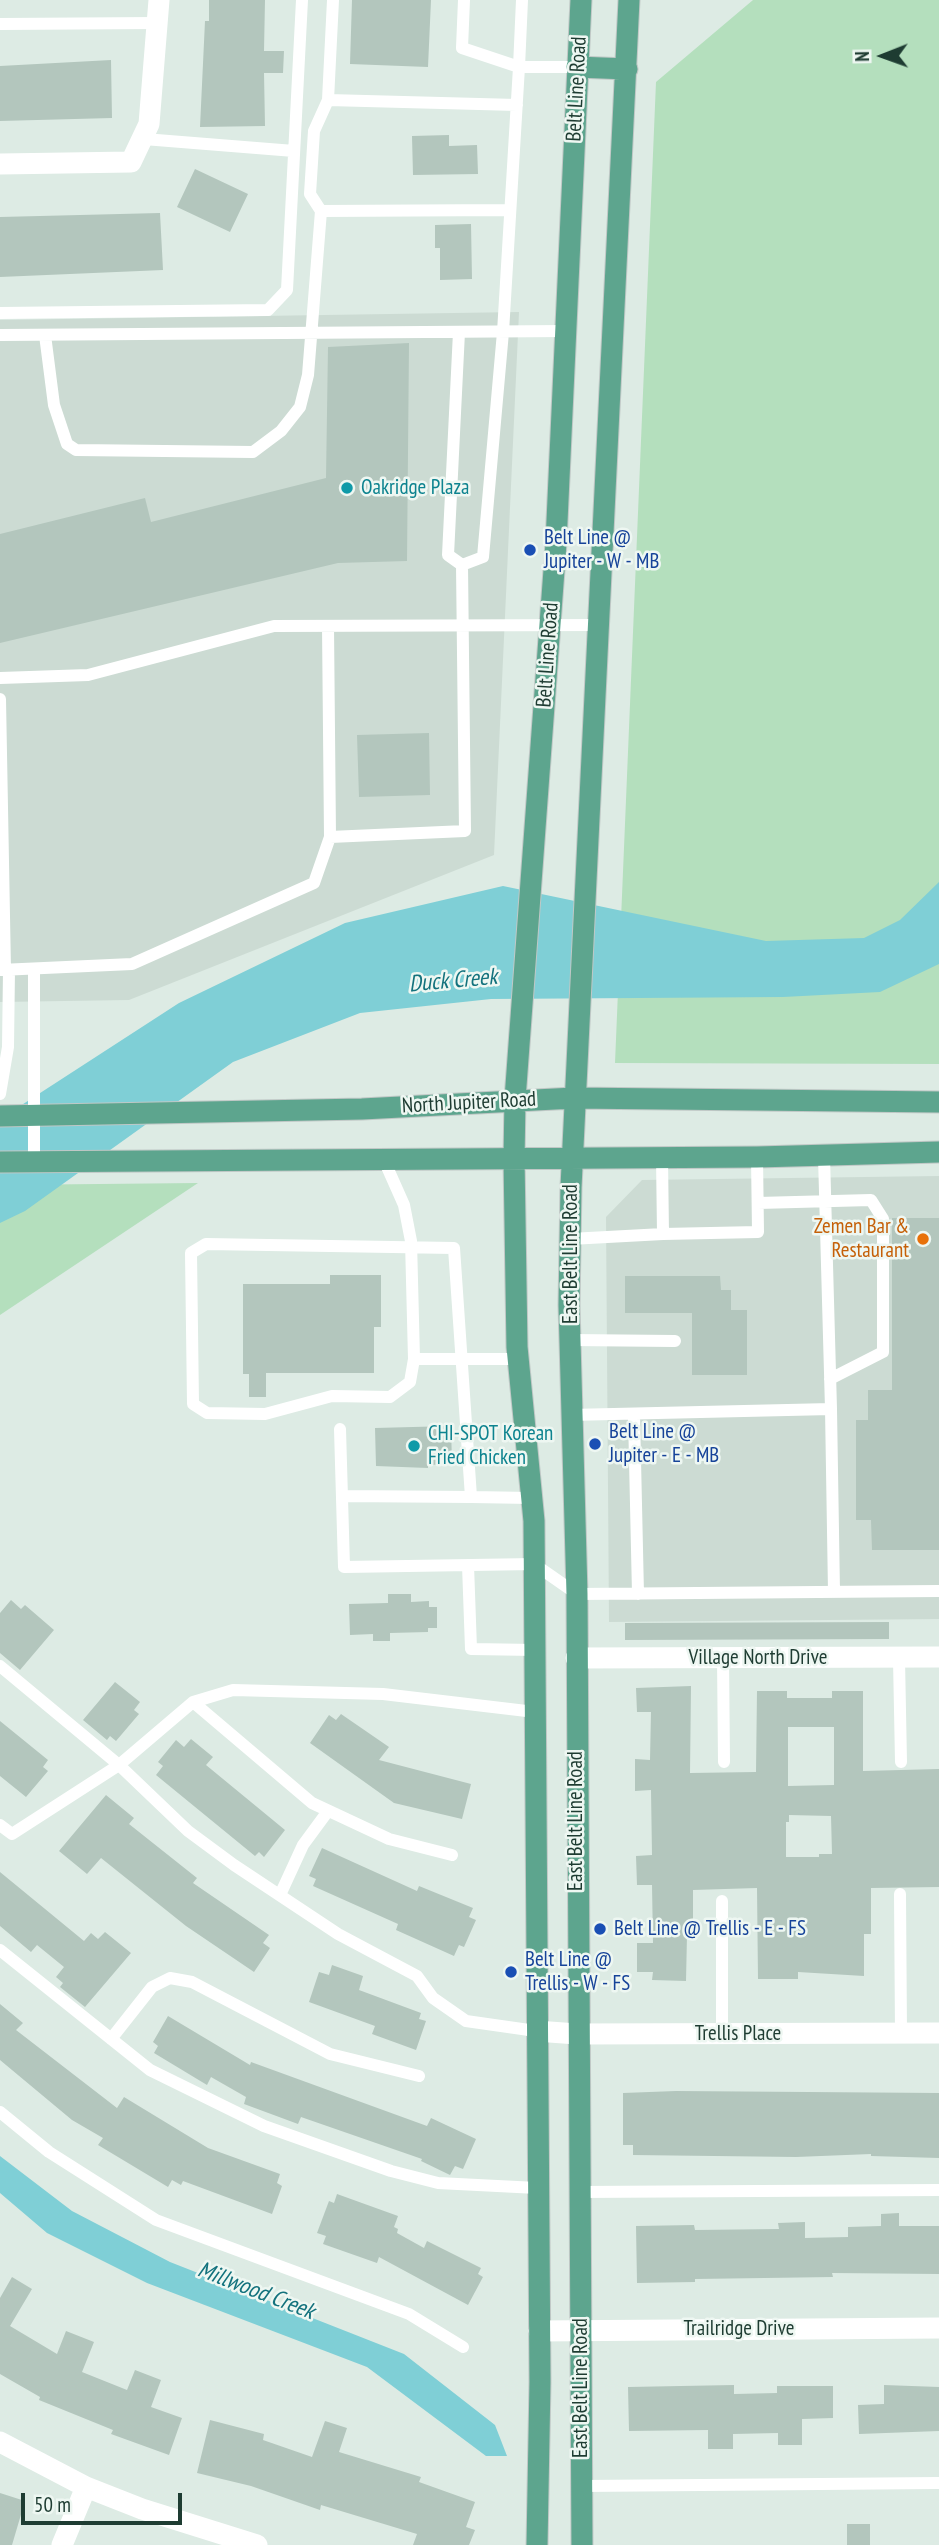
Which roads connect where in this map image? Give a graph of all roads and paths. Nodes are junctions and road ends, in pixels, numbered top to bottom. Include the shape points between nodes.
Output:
1 (159, 0) edge
2 (302, 0) edge
3 (333, 0) edge
4 (464, 0) edge
5 (522, 0) edge
6 (581, 0) edge
7 (629, 0) edge
8 (157, 23) junction
9 (0, 24) edge
10 (519, 67) junction
11 (578, 67) junction
12 (627, 69) junction
13 (328, 100) junction
14 (517, 105) junction
15 (142, 143) junction
16 (294, 151) junction
17 (0, 164) edge
18 (510, 210) junction
19 (321, 211) junction
20 (0, 313) edge
21 (566, 331) junction
22 (459, 332) junction
23 (503, 332) junction
24 (312, 333) junction
25 (0, 335) edge
26 (45, 335) junction
27 (461, 565) junction
28 (597, 625) junction
29 (328, 626) junction
30 (550, 626) junction
31 (461, 628) junction
32 (0, 678) edge
33 (0, 699) edge
34 (330, 836) junction
35 (34, 969) junction
36 (4, 970) edge
37 (0, 1094) edge
38 (574, 1098) junction
39 (515, 1099) junction
40 (939, 1102) edge
41 (0, 1116) edge
42 (34, 1116) junction
43 (939, 1152) edge
44 (824, 1156) junction
45 (571, 1157) junction
46 (662, 1157) junction
47 (757, 1157) junction
48 (514, 1159) junction
49 (384, 1160) junction
50 (0, 1162) edge
51 (34, 1162) junction
52 (825, 1201) junction
53 (758, 1203) junction
54 (663, 1234) junction
55 (570, 1239) junction
56 (411, 1248) junction
57 (570, 1340) junction
58 (676, 1341) dead end
59 (414, 1359) junction
60 (460, 1359) junction
61 (518, 1359) junction
62 (830, 1380) junction
63 (831, 1409) junction
64 (570, 1415) junction
65 (634, 1415) junction
66 (340, 1429) dead end
67 (342, 1496) junction
68 (471, 1497) junction
69 (531, 1498) junction
70 (534, 1564) junction
71 (468, 1565) junction
72 (939, 1591) edge
73 (834, 1592) junction
74 (577, 1594) junction
75 (638, 1594) junction
76 (535, 1650) junction
77 (939, 1657) edge
78 (576, 1658) junction
79 (723, 1658) junction
80 (899, 1659) junction
81 (0, 1667) edge
82 (193, 1702) junction
83 (535, 1712) junction
84 (724, 1762) dead end
85 (901, 1762) dead end
86 (119, 1765) junction
87 (328, 1811) junction
88 (0, 1825) edge
89 (452, 1855) dead end
90 (900, 1894) dead end
91 (280, 1895) junction
92 (722, 1900) dead end
93 (0, 1950) edge
94 (536, 2031) junction
95 (901, 2033) junction
96 (939, 2033) edge
97 (577, 2034) junction
98 (722, 2034) junction
99 (111, 2039) junction
100 (419, 2076) dead end
101 (0, 2112) edge
102 (537, 2188) junction
103 (939, 2190) edge
104 (579, 2192) junction
105 (939, 2328) edge
106 (580, 2329) junction
107 (539, 2331) junction
108 (463, 2347) dead end
109 (0, 2442) edge
110 (939, 2483) edge
111 (582, 2486) junction
112 (86, 2487) junction
113 (62, 2545) edge
114 (257, 2545) edge
115 (537, 2545) edge
116 (582, 2545) edge

1 - 8 street
2 - 16 lane
3 - 13 lane
4 - 10 lane via 462,48
5 - 10 lane
6 - 11 main road, Belt Line Road
7 - 12 main road
8 - 9 lane
8 - 15 street via 149,124
10 - 11 lane
10 - 14 lane
11 - 12 main road
11 - 21 main road, Belt Line Road
12 - 28 main road
13 - 14 lane
13 - 19 lane via 314,131 310,194
14 - 18 lane
15 - 16 lane
15 - 17 street via 131,162
16 - 20 lane via 287,290 268,310
18 - 19 lane
18 - 23 lane
19 - 24 lane
21 - 23 lane
21 - 30 main road, Belt Line Road
22 - 23 lane
22 - 24 lane
22 - 27 lane via 449,555
23 - 27 lane via 483,558
24 - 26 lane
24 - 26 lane via 300,407 281,431 253,452 76,450 67,444 54,405
25 - 26 lane
27 - 31 lane
28 - 30 lane
28 - 38 main road
29 - 31 lane
29 - 32 lane via 274,626 88,675
29 - 34 lane
30 - 31 lane
30 - 39 main road, Belt Line Road
31 - 34 lane via 465,831
33 - 36 lane
34 - 35 lane via 314,883 132,964
35 - 36 lane
35 - 42 lane
36 - 37 lane via 8,1047
38 - 39 main road, North Jupiter Road
38 - 40 main road, North Jupiter Road
38 - 45 main road, East Belt Line Road
39 - 42 main road, North Jupiter Road via 334,1110
39 - 48 main road, East Belt Line Road
41 - 42 main road, North Jupiter Road
42 - 51 lane
43 - 44 main road
44 - 47 main road
44 - 52 lane
45 - 46 main road
45 - 48 main road
45 - 55 main road, East Belt Line Road
46 - 47 main road
46 - 54 lane
47 - 53 lane
48 - 49 main road
48 - 61 main road, East Belt Line Road
49 - 51 main road
49 - 56 lane via 404,1205
50 - 51 main road
52 - 53 lane
52 - 62 lane
52 - 62 lane via 871,1200 883,1219 883,1352
53 - 54 lane via 758,1232
54 - 55 lane
55 - 57 main road, East Belt Line Road
56 - 59 lane
56 - 59 lane via 206,1244 191,1253 193,1404 207,1413 265,1414 332,1396 390,1396 410,1382
56 - 60 lane via 454,1248
57 - 58 lane
57 - 64 main road, East Belt Line Road
59 - 60 lane
60 - 61 lane
60 - 68 lane
61 - 69 main road, East Belt Line Road
62 - 63 lane
63 - 65 lane
63 - 73 lane
64 - 65 lane
64 - 74 main road, East Belt Line Road
65 - 75 lane
66 - 67 lane
67 - 68 lane
67 - 71 lane via 344,1567
68 - 69 lane
69 - 70 main road, East Belt Line Road
70 - 71 lane
70 - 74 lane
70 - 76 main road, East Belt Line Road
71 - 76 lane via 471,1649
72 - 73 lane
73 - 75 lane
74 - 75 lane
74 - 78 main road, East Belt Line Road
76 - 83 main road, East Belt Line Road
77 - 80 street, Village North Drive
78 - 79 street, Village North Drive
78 - 97 main road, East Belt Line Road
79 - 80 street, Village North Drive
79 - 84 lane
80 - 85 lane
81 - 86 lane
82 - 83 lane via 233,1690 383,1694
82 - 86 lane
82 - 87 lane via 312,1803
83 - 94 main road, East Belt Line Road
86 - 88 lane via 12,1834
86 - 91 lane via 188,1831
87 - 89 lane via 389,1839
87 - 91 lane via 303,1844
90 - 95 lane
91 - 94 lane via 338,1934 416,1976 433,1998 467,2021
92 - 98 lane
93 - 99 lane
94 - 97 street, Trellis Place
94 - 102 main road, East Belt Line Road
95 - 96 street, Trellis Place
95 - 98 street, Trellis Place
97 - 98 street, Trellis Place
97 - 104 main road, East Belt Line Road
99 - 100 lane via 152,1987 170,1978 191,1982 330,2054
99 - 102 lane via 150,2070 210,2101 264,2126 391,2171 438,2183
101 - 108 lane via 49,2152 156,2220 409,2314
102 - 107 main road, East Belt Line Road
103 - 104 lane
104 - 106 main road, East Belt Line Road
105 - 106 street, Trailridge Drive
106 - 107 street, Trailridge Drive
106 - 111 main road, East Belt Line Road
107 - 115 main road, East Belt Line Road
109 - 112 street
110 - 111 lane
111 - 116 main road, East Belt Line Road
112 - 113 street
112 - 114 street

